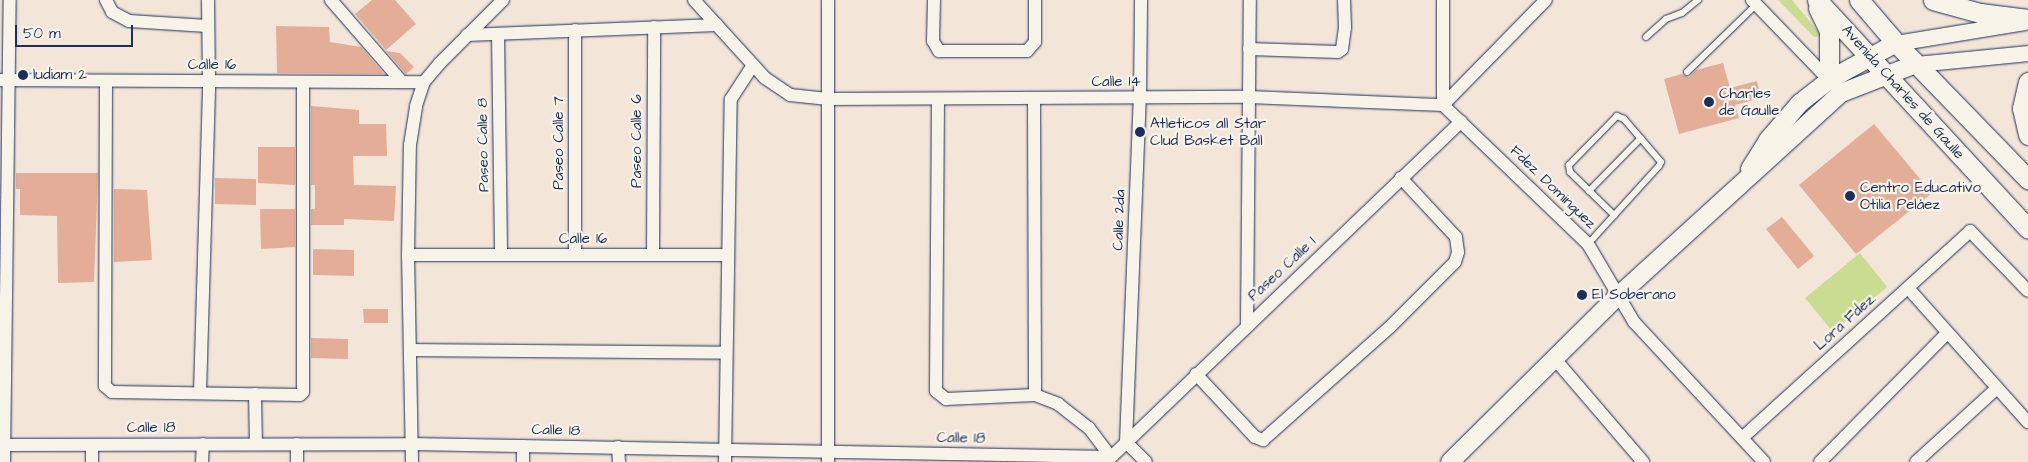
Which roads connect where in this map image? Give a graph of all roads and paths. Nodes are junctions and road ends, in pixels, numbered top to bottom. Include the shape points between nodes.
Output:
1 (10, 0) edge
2 (106, 0) edge
3 (208, 0) edge
4 (331, 0) edge
5 (503, 0) edge
6 (694, 0) edge
7 (828, 0) edge
8 (934, 0) edge
9 (1035, 0) edge
10 (1141, 0) edge
11 (1250, 0) edge
12 (1344, 0) edge
13 (1443, 0) edge
14 (1546, 0) edge
15 (1698, 0) edge
16 (1816, 0) edge
17 (1859, 0) edge
18 (1933, 0) edge
19 (1754, 2) edge
20 (2028, 20) edge
21 (717, 25) junction
22 (207, 26) junction
23 (654, 27) junction
24 (574, 30) junction
25 (498, 34) junction
26 (467, 35) junction
27 (1646, 37) dead end
28 (1896, 43) junction
29 (1249, 49) junction
30 (2028, 53) edge
31 (1870, 54) junction
32 (753, 64) junction
33 (1916, 64) junction
34 (1687, 72) dead end
35 (1888, 75) junction
36 (4, 80) edge
37 (106, 81) junction
38 (209, 82) junction
39 (303, 82) junction
40 (402, 82) junction
41 (424, 82) junction
42 (2028, 82) edge
43 (1835, 86) junction
44 (1248, 97) junction
45 (1034, 98) junction
46 (1140, 98) junction
47 (828, 99) junction
48 (938, 99) junction
49 (1443, 104) junction
50 (1461, 122) junction
51 (2028, 135) edge
52 (1641, 138) junction
53 (1401, 178) junction
54 (2028, 180) edge
55 (1589, 191) junction
56 (1614, 215) junction
57 (2028, 230) edge
58 (1588, 244) junction
59 (408, 255) junction
60 (501, 255) junction
61 (575, 255) junction
62 (652, 255) junction
63 (728, 255) junction
64 (1908, 288) junction
65 (2028, 291) edge
66 (1618, 296) junction
67 (1247, 324) junction
68 (1947, 333) junction
69 (410, 350) junction
70 (726, 352) junction
71 (1554, 358) junction
72 (1196, 374) junction
73 (1997, 388) junction
74 (200, 393) junction
75 (255, 394) junction
76 (1035, 395) junction
77 (2028, 422) edge
78 (1742, 438) junction
79 (1126, 442) junction
80 (92, 444) junction
81 (203, 444) junction
82 (256, 444) junction
83 (297, 444) junction
84 (411, 444) junction
85 (2, 445) edge
86 (523, 446) junction
87 (618, 447) junction
88 (725, 456) edge
89 (828, 457) edge
90 (1109, 460) edge
91 (4, 462) edge
92 (92, 462) edge
93 (202, 462) edge
94 (297, 462) edge
95 (412, 462) edge
96 (523, 462) edge
97 (618, 462) edge
98 (1146, 462) edge
99 (1450, 462) edge
100 (1643, 462) edge
101 (1764, 462) edge
102 (1820, 462) edge
103 (1916, 462) edge

1 - 36 street
2 - 22 street via 112,12 129,21
3 - 22 street
4 - 40 street
5 - 26 street
6 - 21 street
7 - 47 street
8 - 9 street via 933,40 939,51 1027,51 1034,42
10 - 46 street, Calle 2da
11 - 29 street
12 - 29 street via 1345,28 1342,49 1338,52
13 - 49 street
14 - 49 street
15 - 27 lane via 1682,13 1666,19
16 - 31 main road, Avenida Charles de Gaulle
16 - 43 main road via 1829,32
17 - 28 main road, Avenida Charles de Gaulle
18 - 20 main road via 1980,13
19 - 34 lane
19 - 43 street
20 - 28 street
21 - 23 street
21 - 32 street
22 - 38 street
23 - 24 street
23 - 62 street, Paseo Calle 6
24 - 25 street
24 - 61 street, Paseo Calle 7
25 - 26 street
25 - 60 street, Paseo Calle 8
26 - 41 street
28 - 31 main road
28 - 33 main road, Avenida Charles de Gaulle
29 - 44 street
30 - 33 street
31 - 35 main road, Avenida Charles de Gaulle
31 - 43 main road
32 - 47 street, Calle 14 via 776,88 790,95
32 - 63 street via 731,99
33 - 35 main road
33 - 54 main road, Avenida Charles de Gaulle
35 - 43 main road
35 - 57 main road, Avenida Charles de Gaulle
36 - 37 street, Calle 16
36 - 85 street
37 - 38 street, Calle 16
37 - 74 street via 105,386 112,392
38 - 39 street, Calle 16
38 - 74 street
39 - 40 street, Calle 16
39 - 75 street via 303,392 300,395
40 - 41 street, Calle 16
41 - 59 street via 416,106 410,145
42 - 51 main road via 2022,108
43 - 66 main road via 1800,103 1768,140 1736,190
44 - 46 street, Calle 14
44 - 49 street, Calle 14
44 - 67 street
45 - 46 street, Calle 14
45 - 48 street, Calle 14
45 - 76 street
46 - 79 street, Calle 2da
47 - 48 street, Calle 14
47 - 89 street
48 - 76 street via 936,391 946,399
49 - 50 street, Fdez. Dominguez
50 - 53 street, Paseo Calle 1
50 - 58 street, Fdez. Dominguez
52 - 55 lane
52 - 55 lane via 1624,119 1617,116 1582,150 1569,166 1570,172
52 - 56 lane via 1661,162
53 - 67 street, Paseo Calle 1
53 - 72 street via 1456,237 1458,252 1455,262 1390,327 1263,440 1255,437
55 - 56 lane
56 - 58 lane
58 - 66 street, Fdez. Dominguez
59 - 60 street, Calle 16
59 - 69 street
60 - 61 street, Calle 16
61 - 62 street, Calle 16
62 - 63 street, Calle 16
63 - 70 street
64 - 65 street, Lora Fdez. via 1970,231
64 - 68 street
64 - 78 street, Lora Fdez.
66 - 71 main road
66 - 78 street, Fdez. Dominguez via 1634,322
67 - 72 street, Paseo Calle 1
68 - 73 street
68 - 102 street
69 - 70 street
69 - 84 street
70 - 88 street
71 - 99 main road
71 - 100 street
72 - 79 street, Paseo Calle 1
73 - 77 street
73 - 103 street
74 - 75 street
75 - 82 street
76 - 90 street via 1058,404 1089,428
78 - 101 street, Fdez. Dominguez
79 - 90 street, Paseo Calle 1
79 - 98 street
80 - 81 street, Calle 18
80 - 85 street, Calle 18
80 - 92 street
81 - 82 street, Calle 18
81 - 93 street
82 - 83 street, Calle 18
83 - 84 street, Calle 18
83 - 94 street
84 - 86 street, Calle 18
84 - 95 street
85 - 91 street
86 - 87 street, Calle 18
86 - 96 street
87 - 88 street, Calle 18
87 - 97 street
88 - 89 street, Calle 18
89 - 90 street, Calle 18

